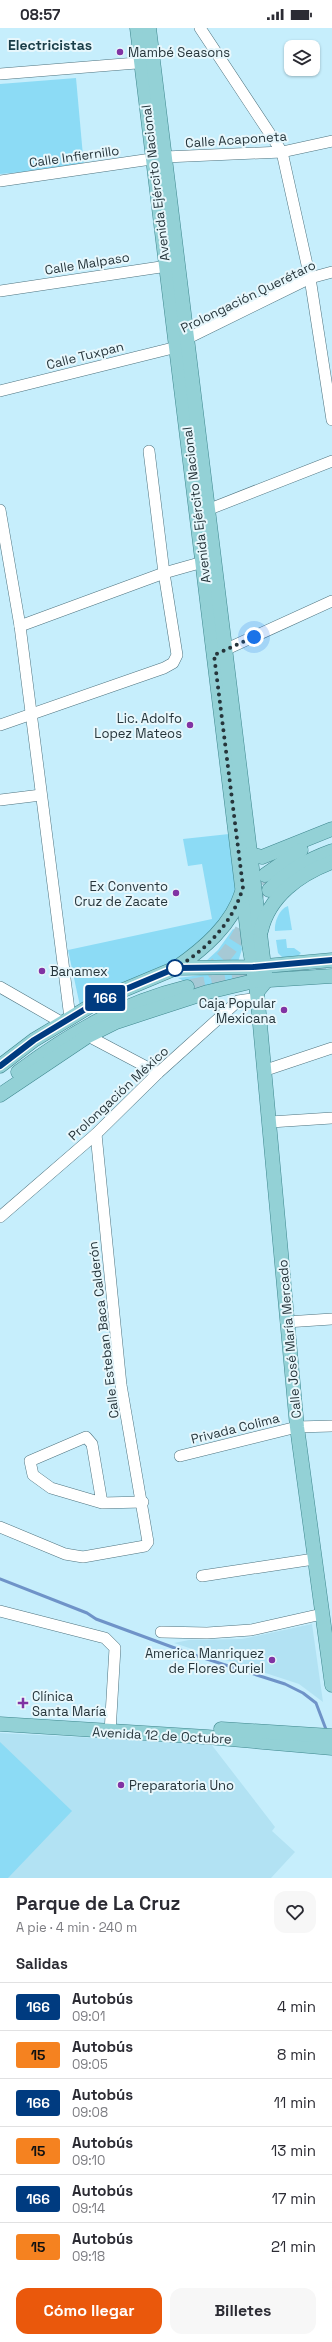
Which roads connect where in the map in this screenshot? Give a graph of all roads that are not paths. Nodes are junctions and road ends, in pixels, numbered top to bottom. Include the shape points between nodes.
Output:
1 (137, 28) edge
2 (149, 28) edge
3 (200, 28) edge
4 (147, 62) junction
5 (0, 74) edge
6 (332, 141) edge
7 (282, 152) junction
8 (159, 158) junction
9 (0, 181) edge
10 (172, 265) junction
11 (332, 272) edge
12 (310, 278) junction
13 (0, 291) edge
14 (182, 342) junction
15 (0, 391) edge
16 (332, 420) edge
17 (149, 451) dead end
18 (332, 461) edge
19 (0, 510) edge
20 (203, 511) junction
21 (2, 528) edge
22 (209, 560) junction
23 (164, 573) junction
24 (332, 601) edge
25 (20, 626) junction
26 (220, 653) junction
27 (31, 715) junction
28 (0, 725) edge
29 (41, 795) junction
30 (0, 800) edge
31 (332, 829) edge
32 (332, 835) edge
33 (332, 851) edge
34 (250, 854) junction
35 (332, 862) edge
36 (264, 875) tunnel mouth
37 (243, 887) junction
38 (269, 890) tunnel mouth
39 (260, 935) junction
40 (332, 960) edge
41 (259, 966) junction
42 (176, 968) junction
43 (331, 978) edge
44 (0, 987) edge
45 (259, 988) junction
46 (66, 1020) junction
47 (88, 1036) junction
48 (332, 1048) edge
49 (0, 1066) edge
50 (266, 1070) junction
51 (158, 1073) junction
52 (0, 1074) edge
53 (0, 1088) edge
54 (0, 1095) edge
55 (332, 1118) edge
56 (270, 1122) junction
57 (96, 1134) junction
58 (0, 1217) edge
59 (332, 1319) edge
60 (286, 1322) junction
61 (332, 1426) edge
62 (297, 1427) junction
63 (180, 1456) dead end
64 (143, 1502) junction
65 (102, 1503) junction
66 (0, 1528) edge
67 (314, 1559) junction
68 (202, 1576) dead end
69 (0, 1610) edge
70 (327, 1614) edge
71 (161, 1632) dead end
72 (332, 1685) edge
73 (0, 1715) edge
74 (0, 1724) edge
75 (110, 1727) junction
76 (327, 1741) edge

1 - 4 main road, Avenida Ejército Nacional
2 - 4 main road, Avenida Ejército Nacional
3 - 7 street
4 - 5 street
4 - 8 main road, Avenida Ejército Nacional
6 - 7 street, Calle Acaponeta
7 - 8 street, Calle Acaponeta
7 - 12 street
8 - 9 street, Calle Infiernillo
8 - 10 main road, Avenida Ejército Nacional
10 - 13 street, Calle Malpaso
10 - 14 main road, Avenida Ejército Nacional
11 - 12 street, Prolongación Querétaro
12 - 14 street, Prolongación Querétaro
12 - 16 street
14 - 15 street, Calle Tuxpan
14 - 20 main road, Avenida Ejército Nacional
17 - 23 street
18 - 20 street
19 - 21 street
20 - 22 main road, Avenida Ejército Nacional
21 - 25 street
22 - 23 street
22 - 26 main road, Avenida Ejército Nacional
23 - 25 street
23 - 27 street via 177,655 173,663
24 - 26 street
25 - 27 street
26 - 34 main road, Avenida Ejército Nacional
26 - 37 main road, Avenida Ejército Nacional
27 - 28 street
27 - 29 street
29 - 30 street
29 - 46 street
31 - 34 main road via 262,857
32 - 36 main road via 297,852
33 - 38 main road via 298,865
34 - 39 main road, Avenida Ejército Nacional
35 - 39 main road via 302,875 290,886 269,909
37 - 41 main road, Avenida Ejército Nacional
37 - 42 main road via 236,909 220,931
39 - 41 main road, Avenida Ejército Nacional
40 - 41 main road
41 - 42 main road
41 - 45 main road, Avenida Ejército Nacional
42 - 46 main road via 116,992
43 - 45 main road
44 - 46 street
45 - 47 main road via 208,992 116,1022
45 - 50 main road, Calle José María Mercado
45 - 51 street, Prolongación México via 238,1001
46 - 49 main road
47 - 51 street
47 - 54 main road
48 - 50 street
50 - 56 main road, Calle José María Mercado
51 - 57 street, Prolongación México
52 - 53 main road via 36,1045 78,1019 124,997 185,984 133,1003 86,1025 42,1054
55 - 56 street
56 - 60 main road, Calle José María Mercado
57 - 58 street, Prolongación México
57 - 64 street, Calle Esteban Baca Calderón via 121,1385
59 - 60 street
60 - 62 main road, Calle José María Mercado
61 - 62 street, Privada Colima
62 - 63 street, Privada Colima
62 - 67 main road, Calle José María Mercado
64 - 65 street
64 - 66 street, Calle Esteban Baca Calderón via 148,1542 145,1546 83,1557 65,1554
65 - 65 street via 51,1488 33,1475 30,1461 86,1437 92,1444
67 - 68 street
67 - 70 main road, Calle José María Mercado
69 - 75 street via 105,1638 111,1642 115,1648
70 - 71 street via 251,1630 207,1633
70 - 72 main road, Calle José María Mercado
73 - 75 main road, Avenida 12 de Octubre
74 - 75 main road, Avenida 12 de Octubre
75 - 76 main road, Avenida 12 de Octubre

